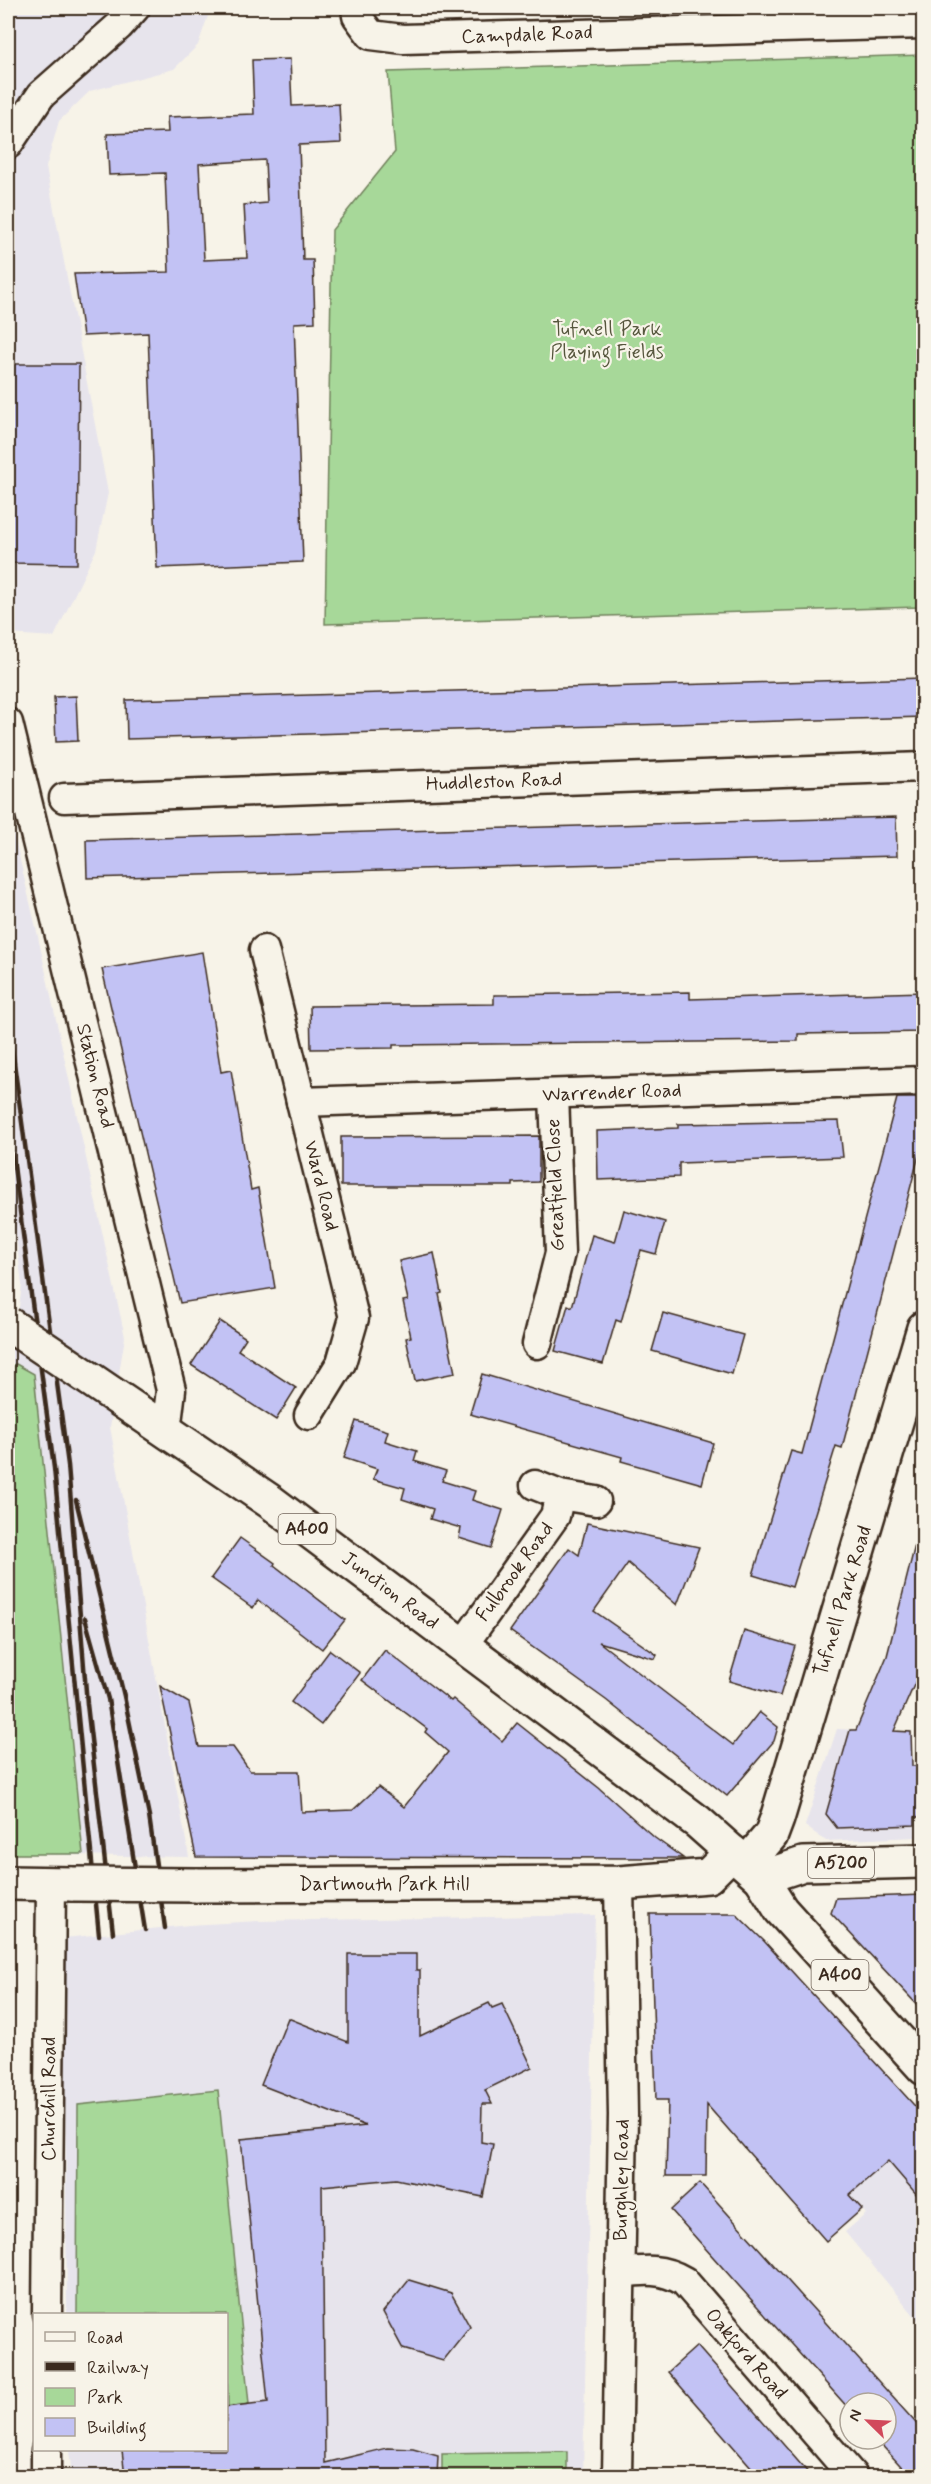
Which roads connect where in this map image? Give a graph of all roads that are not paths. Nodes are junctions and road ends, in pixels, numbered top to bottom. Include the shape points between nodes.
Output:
1 (135, 8) edge
2 (357, 12) edge
3 (669, 19) edge
4 (924, 24) edge
5 (8, 144) edge
6 (8, 723) edge
7 (924, 767) edge
8 (64, 798) dead end
9 (264, 950) dead end
10 (924, 1081) edge
11 (554, 1095) junction
12 (301, 1102) junction
13 (8, 1324) edge
14 (923, 1331) edge
15 (537, 1344) dead end
16 (309, 1415) dead end
17 (166, 1431) junction
18 (596, 1501) dead end
19 (463, 1645) junction
20 (924, 1861) edge
21 (747, 1865) junction
22 (8, 1883) edge
23 (619, 1883) junction
24 (62, 1884) junction
25 (924, 2068) edge
26 (620, 2273) junction
27 (47, 2313) edge
28 (46, 2451) edge
29 (46, 2476) edge
30 (617, 2476) edge
31 (853, 2476) edge

1 - 5 street via 41,94
2 - 3 street, Campdale Road via 371,35 403,39
3 - 4 street, Campdale Road
6 - 17 street, Station Road via 171,1390
7 - 8 street, Huddleston Road
9 - 12 street, Ward Road
10 - 11 street, Warrender Road
11 - 12 street, Warrender Road
11 - 15 street, Greatfield Close via 560,1252
12 - 16 street, Ward Road via 354,1318 341,1363
13 - 17 main road, Junction Road / A400, bridge
14 - 21 main road, Tufnell Park Road via 777,1819 771,1835
17 - 19 main road, Junction Road / A400 via 271,1502
18 - 19 street, Fulbrook Road via 548,1490 555,1516
19 - 21 main road, Junction Road / A400 via 682,1809
20 - 21 main road, A5200
21 - 23 main road, Dartmouth Park Hill via 708,1876
21 - 25 main road, A400 via 781,1910
22 - 24 main road, Dartmouth Park Hill
23 - 24 main road, Dartmouth Park Hill, bridge
23 - 26 street, Burghley Road via 623,2081
24 - 27 street, Churchill Road
26 - 30 street, Burghley Road
26 - 31 street, Oakford Road via 650,2269 668,2272 684,2282
28 - 29 street

